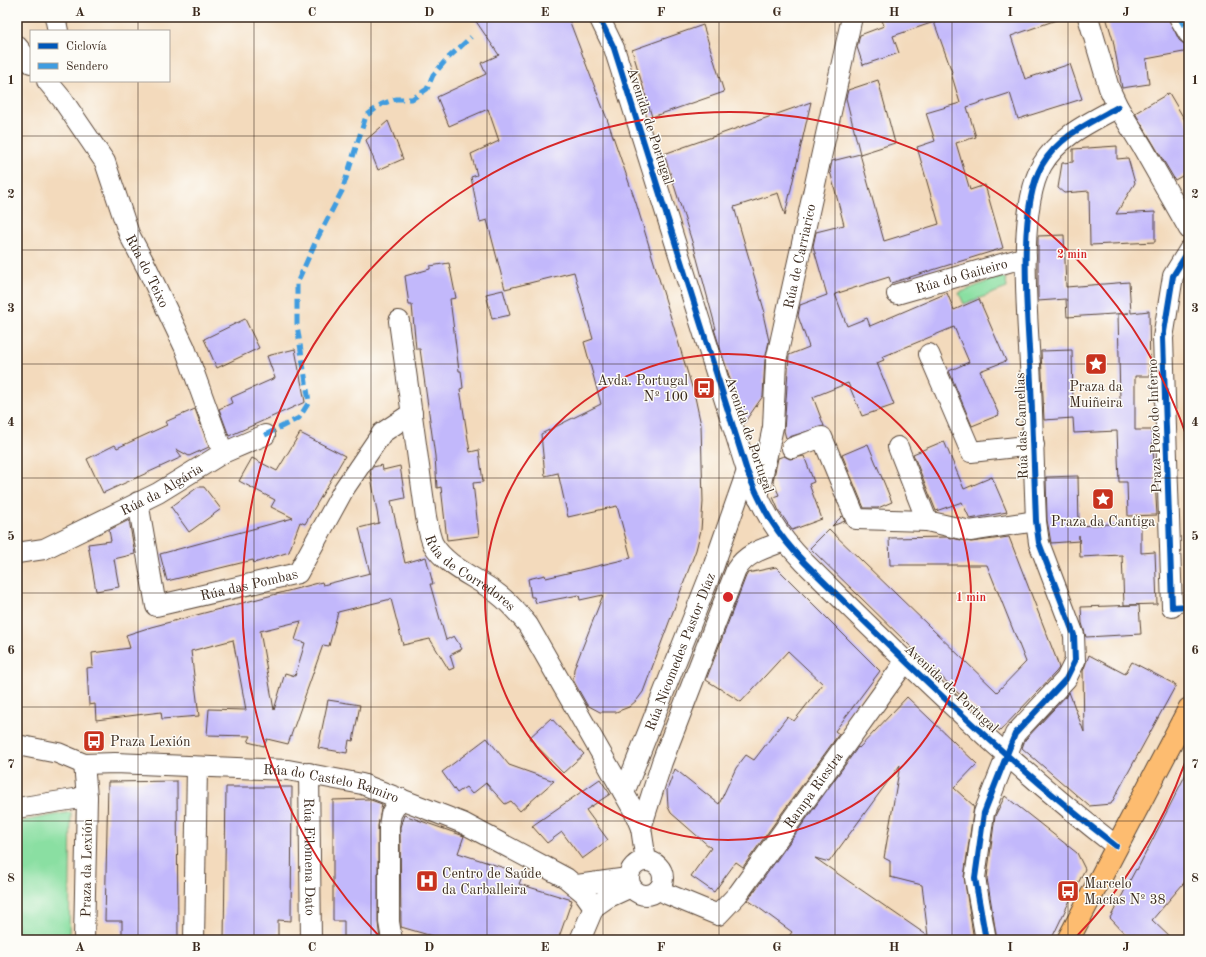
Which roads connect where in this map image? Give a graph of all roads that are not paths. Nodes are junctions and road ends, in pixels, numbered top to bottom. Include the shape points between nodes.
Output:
1 (55, 17) edge
2 (599, 17) edge
3 (852, 17) edge
4 (1088, 17) edge
5 (1179, 17) edge
6 (58, 30) edge
7 (1189, 34) edge
8 (17, 46) edge
9 (30, 62) edge
10 (55, 86) edge
11 (1118, 107) junction
12 (1189, 229) edge
13 (1189, 250) edge
14 (1026, 257) junction
15 (897, 294) dead end
16 (399, 321) dead end
17 (929, 354) dead end
18 (412, 413) junction
19 (265, 435) dead end
20 (1034, 445) junction
21 (898, 447) dead end
22 (792, 448) dead end
23 (224, 454) junction
24 (747, 471) junction
25 (758, 497) junction
26 (138, 502) junction
27 (927, 521) junction
28 (1036, 521) junction
29 (784, 541) junction
30 (17, 553) edge
31 (1172, 607) dead end
32 (906, 662) junction
33 (1189, 710) edge
34 (17, 745) edge
35 (1005, 755) junction
36 (84, 764) junction
37 (197, 767) junction
38 (309, 773) junction
39 (624, 793) junction
40 (87, 797) junction
41 (400, 798) junction
42 (17, 808) edge
43 (641, 828) junction
44 (1116, 846) junction
45 (646, 861) junction
46 (629, 882) junction
47 (577, 885) junction
48 (660, 889) junction
49 (594, 907) junction
50 (84, 940) edge
51 (194, 940) edge
52 (311, 940) edge
53 (392, 940) edge
54 (580, 940) edge
55 (986, 940) edge
56 (1068, 940) edge

1 - 6 street
2 - 24 street, Avenida de Portugal via 614,48
3 - 25 street, Rúa de Carriarico via 776,361 773,427
4 - 11 street via 1109,88
5 - 7 street
8 - 9 street
10 - 23 street, Rúa do Teixo via 105,162 128,234 148,270 184,348
11 - 12 street
11 - 14 street, Rúa das Camelias via 1072,132 1053,148 1041,166 1032,192
13 - 31 street, Praza Pozo do Inferno via 1173,276 1163,338
14 - 15 street, Rúa do Gaiteiro
14 - 20 street, Rúa das Camelias
16 - 18 street, Rúa de Corredores
17 - 20 street via 971,452
18 - 26 street, Rúa das Pombas via 382,433 344,488 298,573 156,606
18 - 39 street, Rúa de Corredores via 426,517 434,544 441,554 456,566 498,594 528,625
19 - 23 street, Rúa da Algária
20 - 28 street, Rúa das Camelias
21 - 27 street
22 - 27 street via 822,437 856,519
23 - 26 street, Rúa da Algária
24 - 25 street, Avenida de Portugal
24 - 39 street, Rúa Nicomedes Pastor Díaz via 714,565
25 - 29 street, Avenida de Portugal
26 - 30 street, Rúa da Algária via 44,549
27 - 28 street via 970,531
28 - 35 street, Rúa das Camelias via 1039,543 1074,635 1075,661 1066,679 1015,734
29 - 32 street, Avenida de Portugal
29 - 43 street, Rúa Nicomedes Pastor Díaz via 753,553 742,560 736,570 662,762
32 - 35 street, Avenida de Portugal
32 - 48 street, Rampa Riestra via 738,894 718,915
33 - 44 main road
34 - 36 street, Rúa do Castelo Ramiro via 58,753
35 - 44 street, Avenida de Portugal
35 - 55 street, Rúa das Camelias via 984,813 975,878
36 - 37 street, Rúa do Castelo Ramiro
36 - 40 street, Praza da Lexión
37 - 38 street, Rúa do Castelo Ramiro
37 - 51 street
38 - 41 street, Rúa do Castelo Ramiro via 362,784
38 - 52 street, Rúa Filomena Dato
39 - 43 street, Rúa Nicomedes Pastor Díaz
40 - 42 street, Praza da Lexión
40 - 50 street, Praza da Lexión
41 - 47 street, Rúa do Castelo Ramiro via 463,822
41 - 53 street via 391,814 389,826 388,922
43 - 45 street, Rúa Nicomedes Pastor Díaz
44 - 56 main road
45 - 46 street via 636,864 629,872
45 - 48 street via 661,868 663,879
46 - 47 street
46 - 48 street via 639,895 650,895
46 - 49 street
47 - 49 street
49 - 54 street

